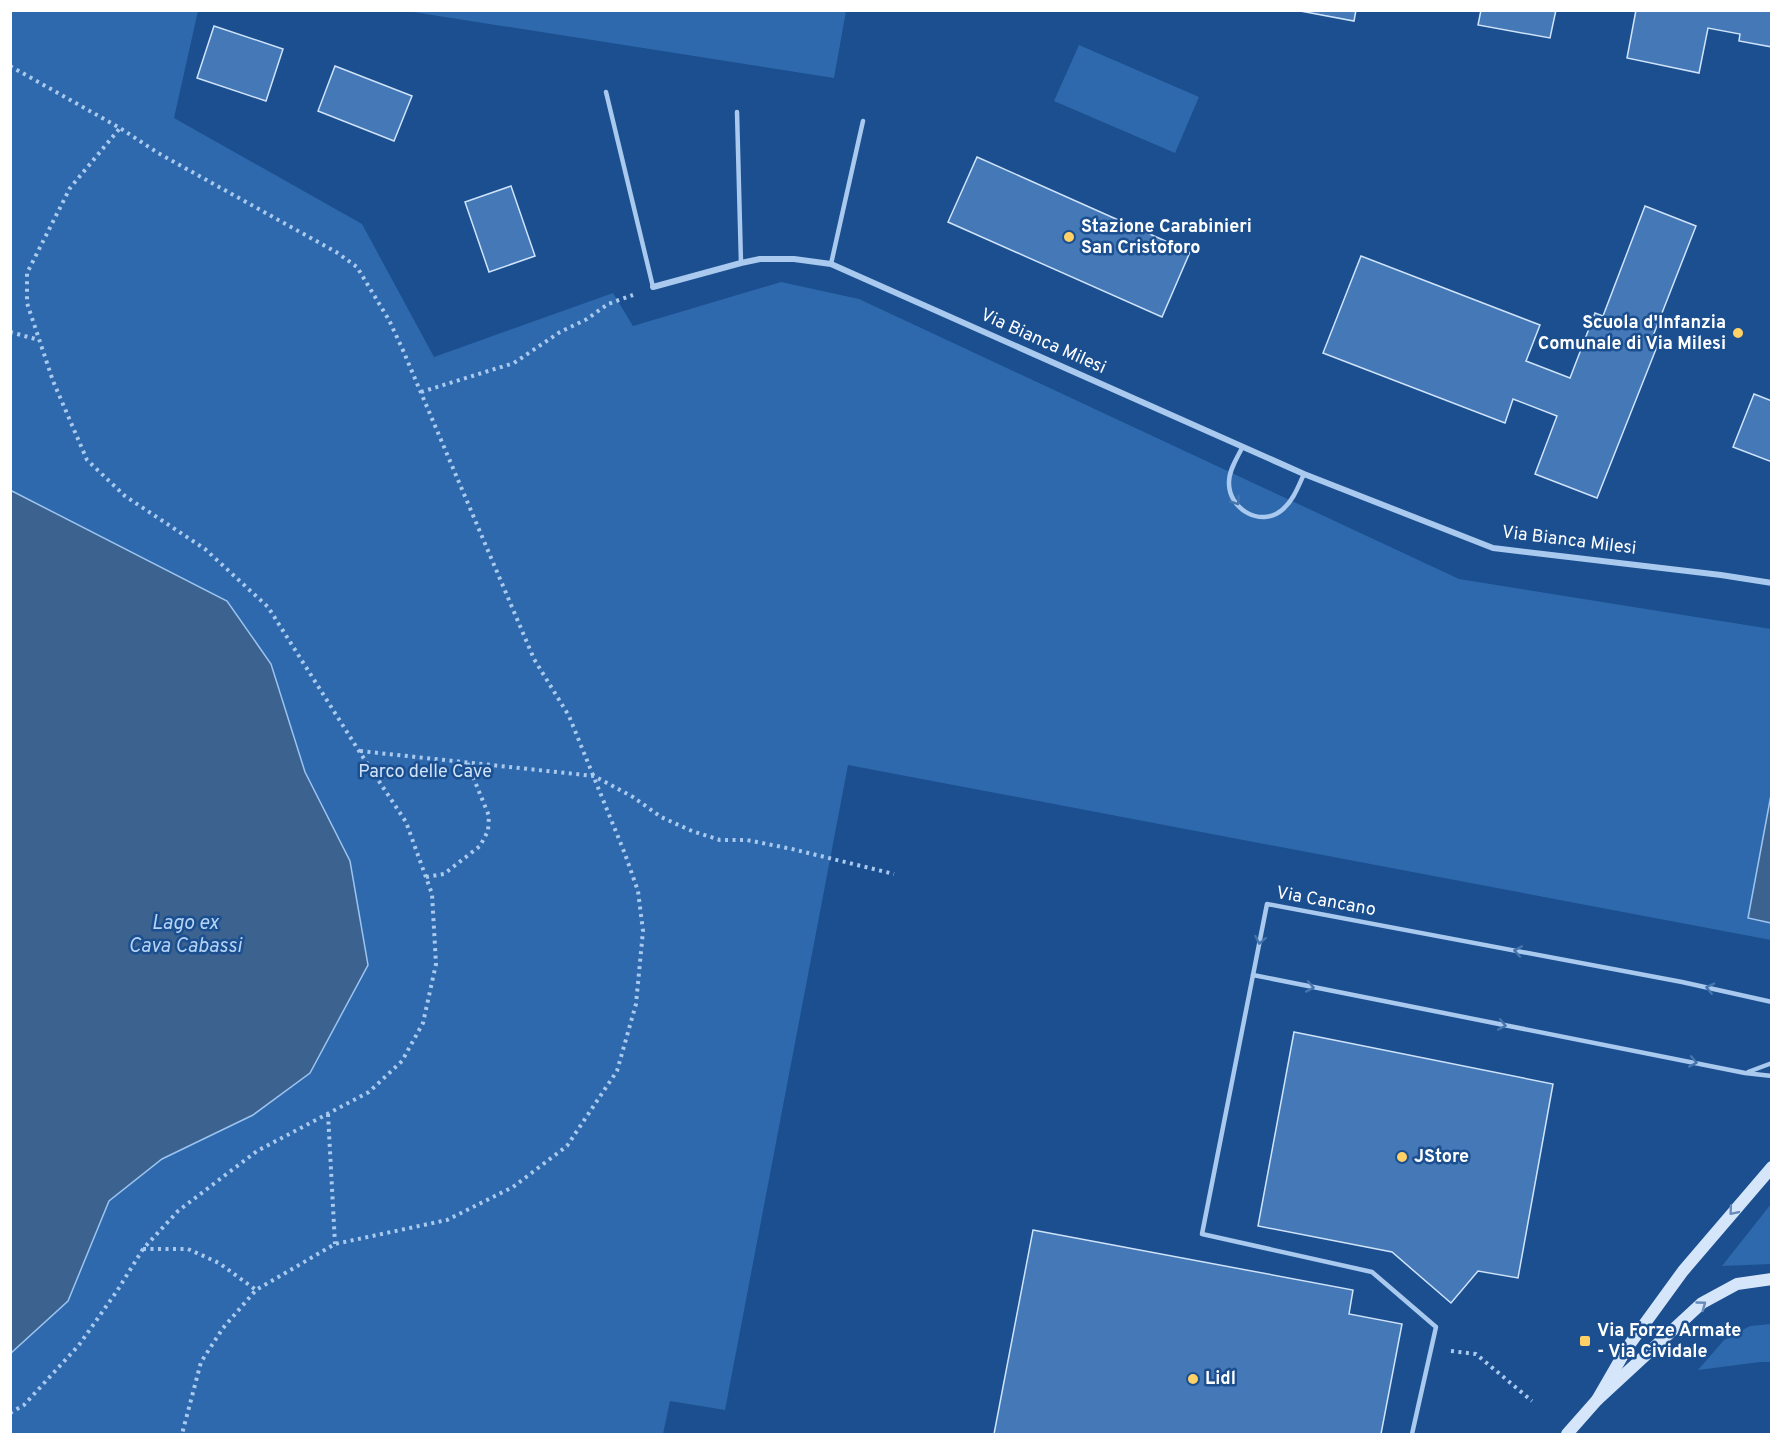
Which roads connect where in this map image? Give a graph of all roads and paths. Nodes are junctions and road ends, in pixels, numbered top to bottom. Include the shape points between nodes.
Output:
1 (10, 66) edge
2 (606, 92) dead end
3 (738, 112) dead end
4 (863, 121) dead end
5 (120, 128) junction
6 (741, 263) junction
7 (831, 264) junction
8 (653, 287) junction
9 (10, 332) edge
10 (39, 340) junction
11 (421, 392) junction
12 (1242, 448) junction
13 (1304, 474) junction
14 (1772, 583) edge
15 (359, 751) junction
16 (466, 762) junction
17 (594, 776) junction
18 (894, 874) dead end
19 (426, 877) junction
20 (1253, 975) junction
21 (1770, 1003) edge
22 (1772, 1063) edge
23 (1745, 1073) junction
24 (1772, 1076) edge
25 (328, 1114) junction
26 (1772, 1167) edge
27 (335, 1244) junction
28 (143, 1249) junction
29 (1772, 1279) edge
30 (256, 1290) junction
31 (1431, 1348) junction
32 (1597, 1400) junction
33 (1532, 1401) dead end
34 (10, 1413) edge
35 (182, 1434) edge
36 (1412, 1434) edge
37 (1567, 1434) edge

1 - 5 path
2 - 8 lane
3 - 6 lane
4 - 7 lane
5 - 10 path via 70,188 27,273 27,303
5 - 11 path via 357,267 389,320
6 - 7 street, Via Bianca Milesi via 794,259
6 - 8 street, Via Bianca Milesi
7 - 12 street, Via Bianca Milesi
8 - 11 path via 608,304 514,363
9 - 10 path
10 - 15 path via 87,460 125,496 205,549 268,607
11 - 17 path via 534,659 569,716
12 - 13 street, Via Bianca Milesi
12 -> 13 lane via 1231,471 1230,491 1238,507 1250,515 1279,513
13 - 14 street, Via Bianca Milesi via 1493,548
15 - 16 path
15 - 19 path via 406,822
16 - 17 path
16 - 19 path via 489,816 488,831 480,846 444,874
17 - 18 path via 661,818 692,831 720,840 747,840 792,849
17 - 27 path via 638,891 643,931 636,1004 617,1071 567,1146 513,1187 447,1220
19 - 25 path via 432,894 436,964 423,1023 402,1061 369,1092
21 -> 20 lane, Via Cancano via 1682,982 1267,904
20 -> 23 lane
20 - 31 lane via 1202,1234 1372,1272 1436,1327
22 - 23 lane
23 - 24 lane
25 - 27 path
25 - 28 path via 257,1151 178,1211
26 -> 32 street via 1683,1271 1627,1348
27 - 30 path
28 - 30 path via 188,1249 219,1263
28 - 34 path via 79,1345 24,1406
32 -> 29 street via 1702,1303 1737,1284
30 - 35 path via 223,1328 201,1362
31 - 33 path via 1476,1354
31 - 36 lane
32 - 37 street

